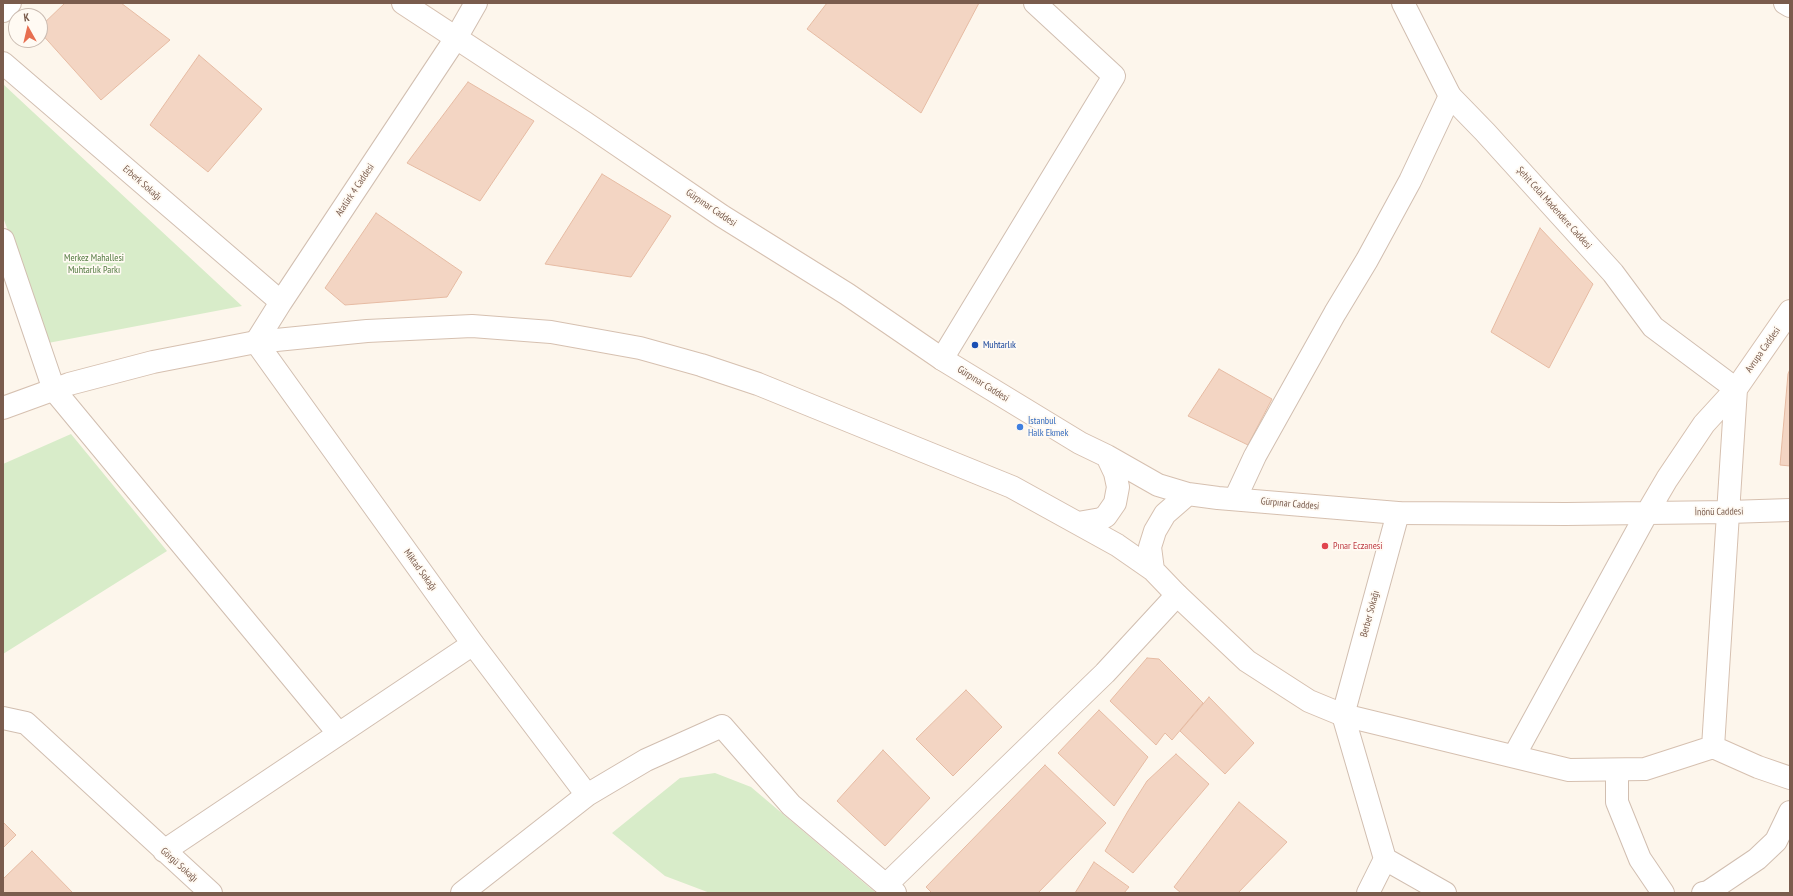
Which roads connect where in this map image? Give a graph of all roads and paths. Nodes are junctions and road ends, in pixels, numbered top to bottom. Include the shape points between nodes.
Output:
1 (10, 3) edge
2 (403, 3) edge
3 (476, 3) edge
4 (1035, 3) edge
5 (1403, 3) edge
6 (1785, 3) edge
7 (1790, 6) edge
8 (3, 11) edge
9 (456, 38) junction
10 (3, 63) edge
11 (1450, 96) junction
12 (3, 240) edge
13 (281, 302) junction
14 (1790, 311) edge
15 (256, 342) junction
16 (942, 359) junction
17 (1736, 388) junction
18 (54, 390) junction
19 (3, 408) edge
20 (1107, 456) junction
21 (1188, 494) junction
22 (1235, 499) junction
23 (1790, 510) edge
24 (1728, 512) junction
25 (1398, 513) junction
26 (1647, 513) junction
27 (1078, 524) junction
28 (1153, 570) junction
29 (1178, 595) junction
30 (473, 644) junction
31 (1343, 715) junction
32 (3, 718) edge
33 (339, 734) junction
34 (1713, 746) junction
35 (1514, 756) junction
36 (1617, 770) junction
37 (1790, 778) edge
38 (587, 796) junction
39 (1790, 812) edge
40 (164, 851) junction
41 (1385, 859) junction
42 (890, 889) edge
43 (211, 893) edge
44 (462, 893) edge
45 (1368, 893) edge
46 (1445, 893) edge
47 (1663, 893) edge
48 (1703, 893) edge

1 - 8 street
2 - 9 street, Gürpınar Caddesi
3 - 9 street, Atatürk 4 Caddesi
4 - 16 street via 1114,76
5 - 11 street, Şehit Celal Madendere Caddesi
6 - 7 street
9 - 13 street, Atatürk 4 Caddesi
9 - 16 street, Gürpınar Caddesi via 722,216 848,294
10 - 13 street, Erberk Sokağı
11 - 17 street, Şehit Celal Madendere Caddesi via 1486,132 1613,273 1653,327
11 - 22 street via 1406,188 1255,456
12 - 18 street
13 - 15 street, Atatürk 4 Caddesi
14 - 17 street, Avrupa Caddesi
15 - 18 street via 153,362
15 - 27 street via 367,331 472,326 551,332 640,348 758,384 1012,487
15 - 30 street, Miktad Sokağı
16 - 20 street, Gürpınar Caddesi via 1080,443
17 - 24 street
17 - 26 street, Avrupa Caddesi via 1704,424
18 - 19 street
18 - 33 street
20 - 21 street, Gürpınar Caddesi via 1158,485
20 - 27 street via 1118,487 1115,503 1101,519
21 - 22 street, Gürpınar Caddesi
21 - 28 street via 1165,514 1155,531 1150,547
22 - 25 street, Gürpınar Caddesi
23 - 24 street, İnönü Caddesi
24 - 26 street, İnönü Caddesi
24 - 34 street
25 - 26 street, Gürpınar Caddesi
25 - 31 street, Berber Sokağı
26 - 35 street, Avrupa Caddesi
27 - 28 street via 1117,545
28 - 29 street
29 - 31 street via 1247,661 1309,701
29 - 42 street via 1105,674
30 - 33 street
30 - 38 street, Miktad Sokağı
31 - 35 street
31 - 41 street
32 - 40 street, Görgü Sokağı via 26,723
33 - 40 street
34 - 36 street via 1645,769
34 - 37 street via 1758,767
35 - 36 street via 1569,770
36 - 47 street via 1617,802 1640,859
38 - 42 street via 646,760 722,726 791,805
38 - 44 street
39 - 48 street via 1776,841 1757,859
40 - 43 street, Görgü Sokağı
41 - 45 street
41 - 46 street

